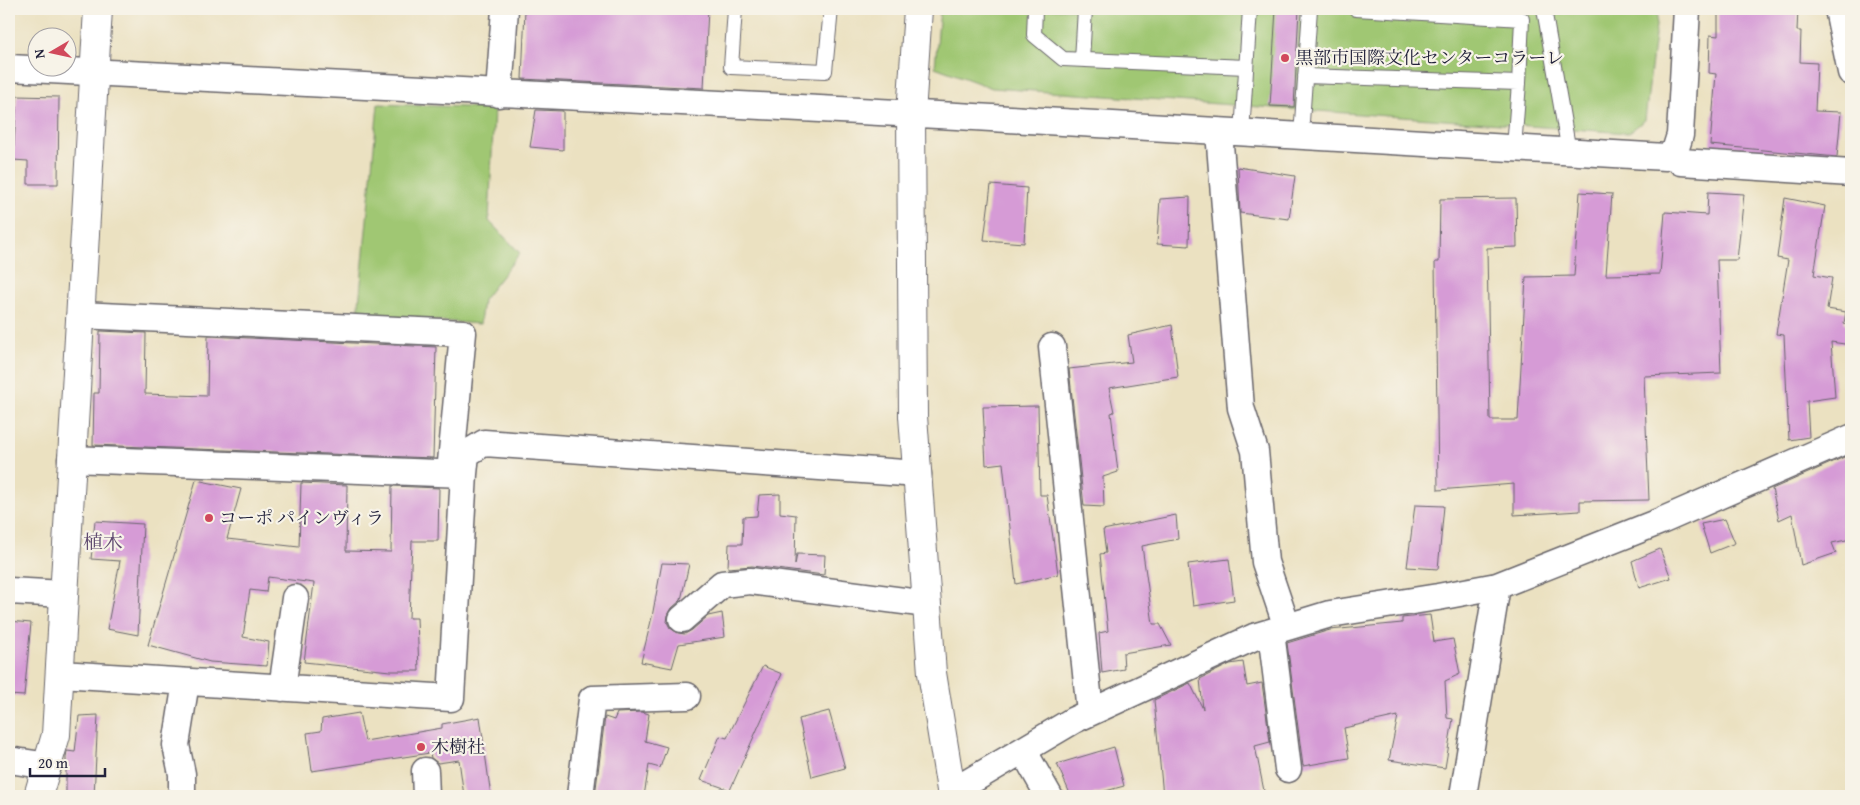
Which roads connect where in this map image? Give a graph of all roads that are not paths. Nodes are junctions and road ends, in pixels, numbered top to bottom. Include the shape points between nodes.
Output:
1 (98, 9) edge
2 (505, 9) edge
3 (735, 9) edge
4 (831, 9) edge
5 (918, 9) edge
6 (1036, 9) edge
7 (1085, 9) edge
8 (1250, 9) edge
9 (1310, 9) edge
10 (1356, 9) edge
11 (1687, 9) edge
12 (1838, 9) edge
13 (1545, 14) edge
14 (1522, 19) junction
15 (1082, 60) junction
16 (1246, 67) junction
17 (9, 68) edge
18 (1851, 72) edge
19 (94, 73) junction
20 (1305, 76) junction
21 (1519, 83) junction
22 (499, 94) junction
23 (911, 114) junction
24 (1230, 132) junction
25 (1300, 136) junction
26 (1514, 148) junction
27 (1675, 151) junction
28 (1569, 152) junction
29 (1851, 173) edge
30 (80, 315) junction
31 (1052, 347) dead end
32 (1851, 438) edge
33 (71, 459) junction
34 (457, 473) junction
35 (918, 474) junction
36 (1496, 586) junction
37 (9, 591) edge
38 (64, 594) junction
39 (295, 598) dead end
40 (927, 604) junction
41 (682, 620) dead end
42 (1279, 630) junction
43 (60, 674) junction
44 (186, 682) junction
45 (282, 688) junction
46 (687, 696) dead end
47 (1090, 712) junction
48 (1023, 750) junction
49 (9, 760) edge
50 (48, 766) junction
51 (1288, 769) dead end
52 (952, 794) edge
53 (38, 796) edge
54 (182, 796) edge
55 (580, 796) edge
56 (1049, 796) edge
57 (1463, 796) edge

1 - 19 street
2 - 22 street
3 - 4 lane via 731,67 826,71
5 - 23 street
6 - 15 lane via 1034,35 1063,59
7 - 15 lane
8 - 16 lane
9 - 20 lane
10 - 14 lane
11 - 27 street via 1680,135
12 - 18 street
13 - 14 lane
13 - 28 lane
14 - 21 lane
15 - 16 lane
16 - 24 lane
17 - 19 street
19 - 22 street
19 - 30 street
20 - 21 lane
20 - 25 lane
21 - 26 lane
22 - 23 street
23 - 24 street
23 - 35 street via 913,416
24 - 25 street
24 - 42 street via 1241,408 1254,451 1265,562
25 - 26 street
26 - 28 street
27 - 28 street via 1666,157
27 - 29 street via 1682,162
30 - 33 street
30 - 34 street via 463,333
31 - 47 street
32 - 36 street via 1662,521
33 - 34 street
33 - 38 street
34 - 35 street via 466,454 484,443
34 - 45 street via 450,698
35 - 40 street
36 - 42 street via 1330,614
36 - 57 street
37 - 38 street
38 - 43 street
39 - 45 street
40 - 41 street via 750,581 722,584
40 - 52 street via 932,673
42 - 47 street via 1254,637
42 - 51 street
43 - 44 street
43 - 50 street via 56,736
44 - 45 street
44 - 54 street via 176,745 182,774
46 - 55 street via 592,699
47 - 48 street
48 - 52 street
48 - 56 street
49 - 50 street
50 - 53 street

